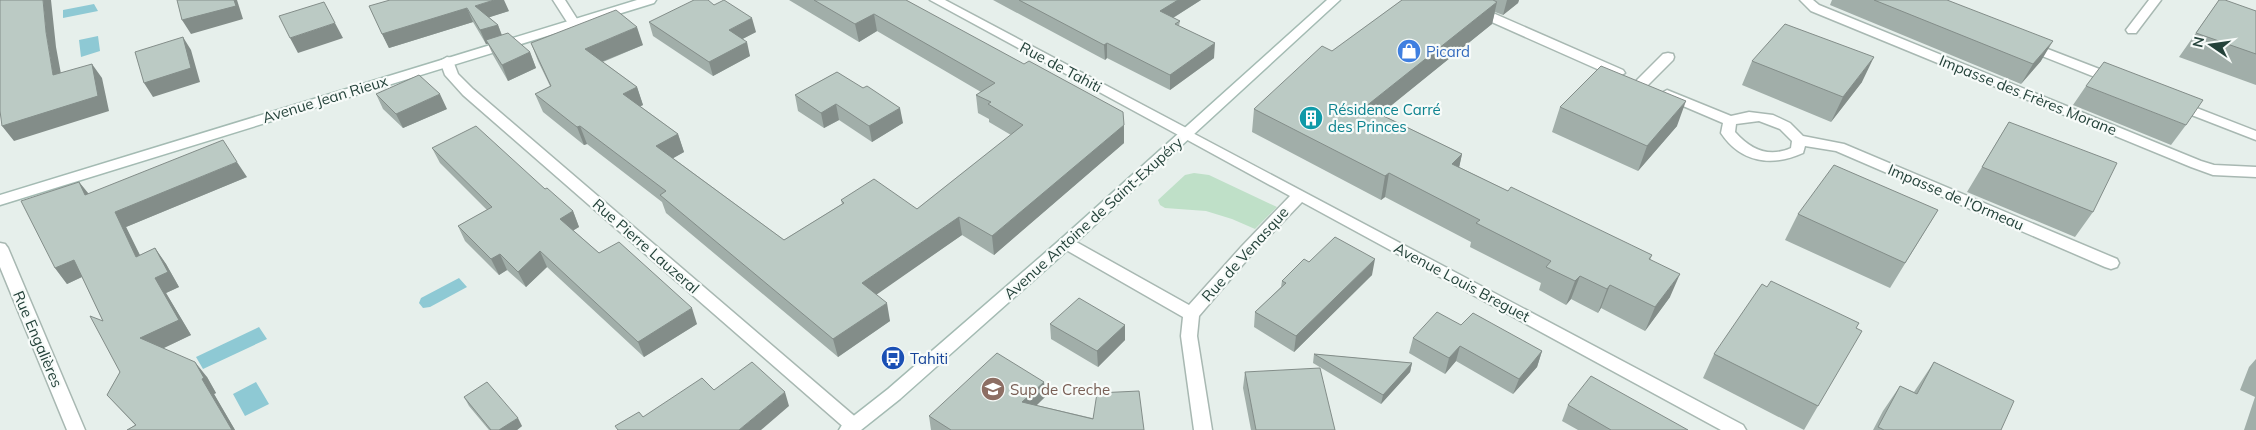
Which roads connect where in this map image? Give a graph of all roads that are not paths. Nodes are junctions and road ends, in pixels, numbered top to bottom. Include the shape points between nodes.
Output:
1 (559, 0) edge
2 (650, 0) edge
3 (936, 0) edge
4 (1334, 0) edge
5 (1453, 0) edge
6 (1806, 0) edge
7 (2155, 0) edge
8 (573, 22) junction
9 (2132, 30) dead end
10 (2012, 39) edge
11 (1668, 57) dead end
12 (447, 61) junction
13 (1642, 83) junction
14 (2131, 86) edge
15 (2167, 100) edge
16 (1730, 121) junction
17 (1186, 134) junction
18 (2256, 136) edge
19 (1799, 140) junction
20 (2256, 172) edge
21 (1300, 195) junction
22 (0, 200) edge
23 (1066, 243) junction
24 (0, 248) edge
25 (2111, 263) dead end
26 (1191, 314) junction
27 (850, 428) edge
28 (76, 430) edge
29 (1203, 430) edge
30 (1737, 430) edge

1 - 8 street
2 - 8 street, Avenue Jean Rieux
3 - 17 street, Rue de Tahiti
4 - 17 street, Avenue Antoine de Saint-Exupéry
5 - 13 street
6 - 20 street, Impasse des Frères Morane via 1815,8 2196,164 2214,170
7 - 9 street
8 - 12 street, Avenue Jean Rieux
10 - 14 street
11 - 13 street
12 - 22 street, Avenue Jean Rieux
12 - 27 street, Rue Pierre Lauzeral via 452,75 468,92
13 - 16 street
15 - 18 street
16 - 19 street via 1742,116 1767,118 1790,128
16 - 19 street via 1728,133 1737,146 1768,158 1785,157 1798,150
17 - 21 street, Avenue Louis Breguet
17 - 23 street, Avenue Antoine de Saint-Exupéry
19 - 25 street, Impasse de l'Ormeau via 1839,147
21 - 26 street, Rue de Venasque
21 - 30 street, Avenue Louis Breguet
23 - 26 street, Rue de Venasque
23 - 27 street, Avenue Antoine de Saint-Exupéry via 894,394
24 - 28 street, Rue Engalières
26 - 29 street, Rue de Venasque via 1189,336

